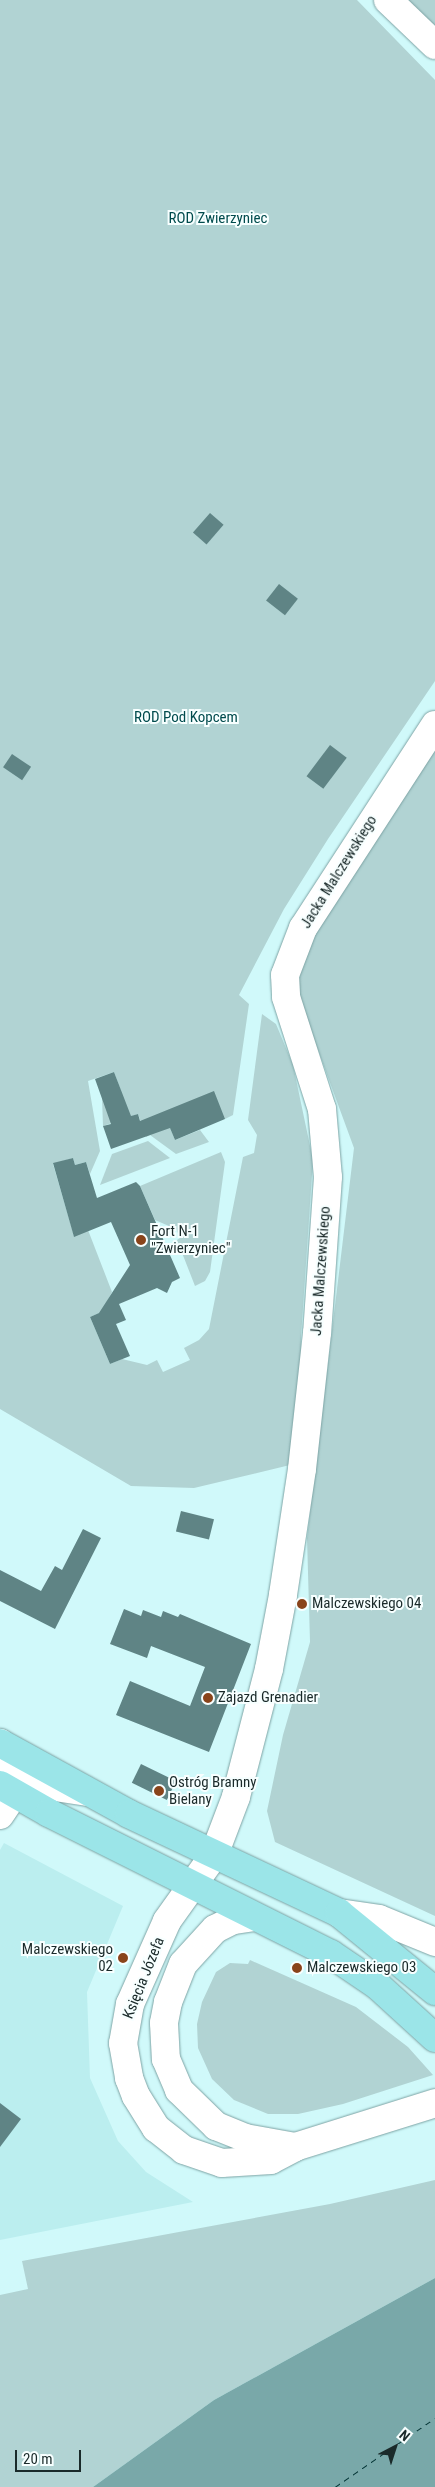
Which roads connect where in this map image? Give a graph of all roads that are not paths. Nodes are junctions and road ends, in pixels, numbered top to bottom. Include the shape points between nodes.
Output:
1 (388, 0) edge
2 (435, 45) edge
3 (435, 725) edge
4 (0, 1743) edge
5 (86, 1792) junction
6 (5, 1798) edge
7 (214, 1855) junction
8 (192, 1886) junction
9 (339, 1912) junction
10 (255, 1917) junction
11 (435, 1942) edge
12 (435, 1991) edge
13 (435, 2038) edge
14 (435, 2103) edge
15 (295, 2147) junction

1 - 2 street
3 - 7 street, Jacka Malczewskiego via 302,928 285,974 286,997 323,1119 328,1176 317,1333 302,1469 269,1669 236,1797
4 - 5 main road
4 - 6 street via 14,1767 17,1781
5 - 6 street via 42,1785
5 - 7 main road
6 - 8 main road
7 - 8 street, Księcia Józefa
7 - 9 main road
8 - 10 main road
8 - 15 street, Księcia Józefa via 167,1921 130,2004 123,2043 129,2078 136,2096 156,2128 184,2150 201,2158 222,2163 257,2163 271,2160
9 - 11 street via 379,1919
9 - 12 main road
10 - 13 main road via 307,1941 355,1969 403,2006
10 - 15 street, Księcia Józefa via 233,1920 215,1929 183,1964 168,2002 164,2023 166,2058 179,2090 216,2126 245,2138
14 - 15 street, Księcia Józefa

